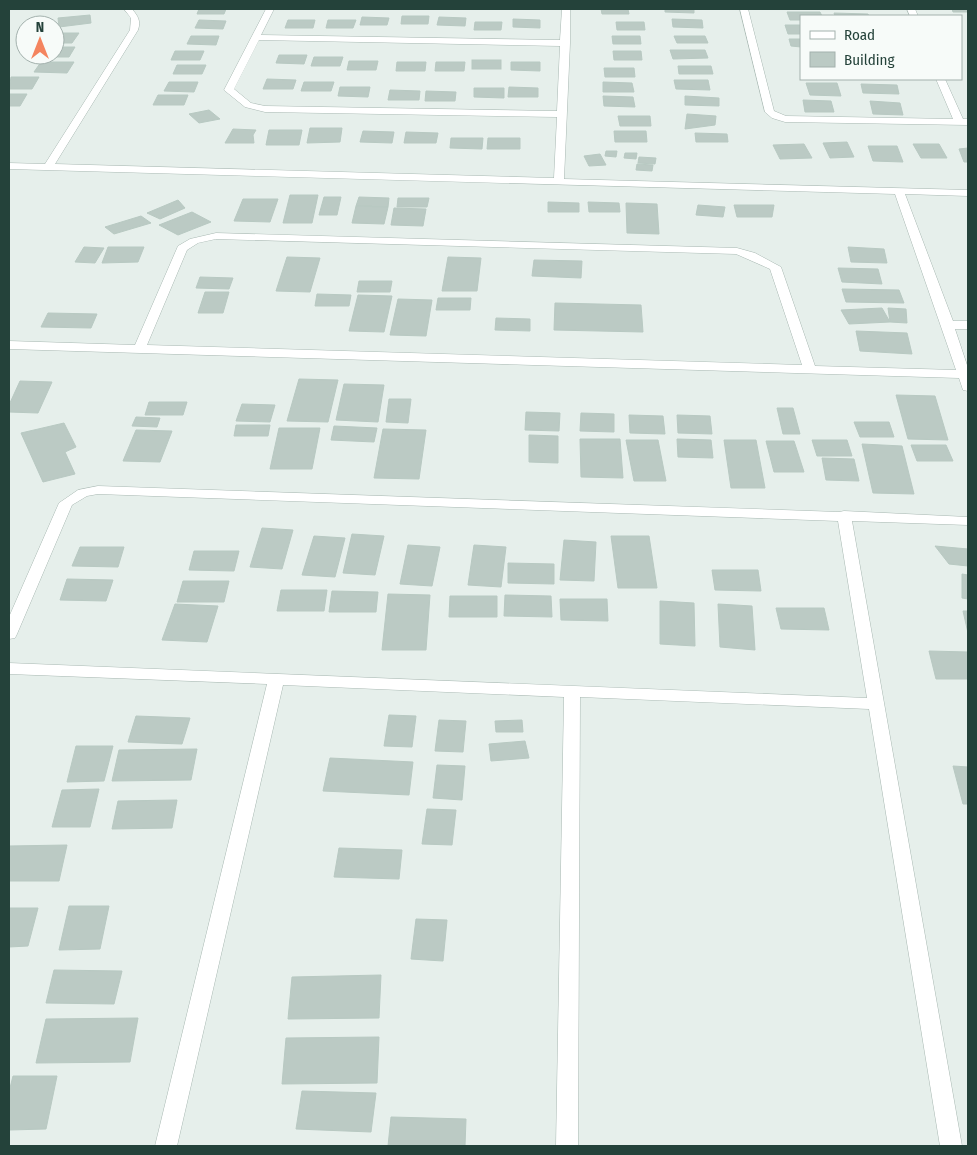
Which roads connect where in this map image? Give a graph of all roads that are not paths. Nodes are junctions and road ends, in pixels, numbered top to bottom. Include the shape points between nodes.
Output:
1 (128, 9) edge
2 (270, 9) edge
3 (566, 9) edge
4 (744, 9) edge
5 (256, 37) junction
6 (566, 43) junction
7 (942, 80) edge
8 (563, 114) junction
9 (964, 122) edge
10 (9, 166) edge
11 (48, 168) junction
12 (559, 182) junction
13 (899, 191) junction
14 (968, 193) edge
15 (948, 325) junction
16 (968, 325) edge
17 (9, 346) edge
18 (139, 349) junction
19 (810, 370) junction
20 (964, 374) junction
21 (968, 387) edge
22 (844, 516) junction
23 (968, 521) edge
24 (9, 634) edge
25 (9, 668) edge
26 (276, 680) junction
27 (572, 692) junction
28 (876, 704) junction
29 (166, 1146) edge
30 (567, 1146) edge
31 (950, 1146) edge

1 - 11 street via 136,22 134,30
2 - 5 street
3 - 6 street
4 - 9 street via 770,112 775,116 785,119
5 - 6 street
5 - 8 street via 229,90 248,105 265,108
6 - 8 street
7 - 9 street
8 - 12 street
10 - 11 street
11 - 12 street
12 - 13 street
13 - 14 street
13 - 15 street
15 - 16 street
15 - 20 street
17 - 18 street
18 - 19 street
18 - 19 street via 182,248 194,241 216,236 737,251 775,266
19 - 20 street
20 - 21 street
22 - 23 street
22 - 24 street via 98,490 83,493 66,503
22 - 28 street
25 - 26 street
26 - 27 street
26 - 29 street
27 - 28 street
27 - 30 street
28 - 31 street

